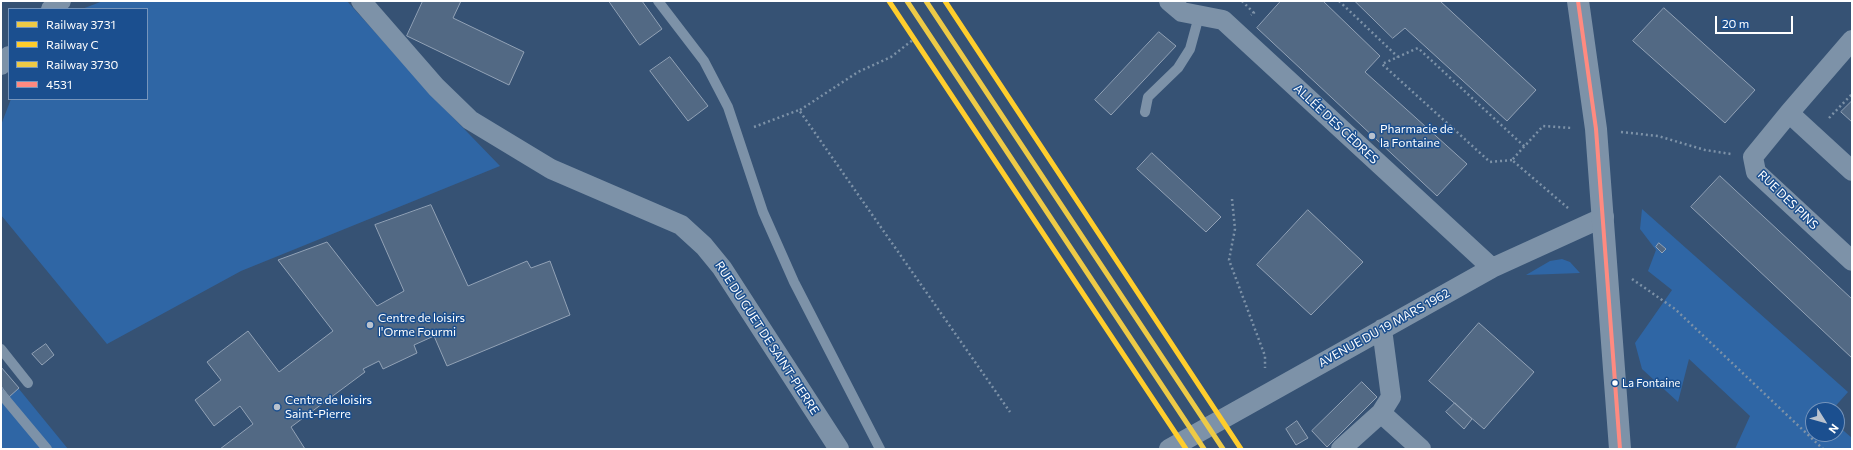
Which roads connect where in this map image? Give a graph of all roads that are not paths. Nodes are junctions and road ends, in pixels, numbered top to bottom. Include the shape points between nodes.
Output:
1 (361, 1) edge
2 (658, 1) edge
3 (1170, 1) edge
4 (1578, 1) edge
5 (1199, 16) junction
6 (1852, 40) edge
7 (8, 57) edge
8 (1, 65) edge
9 (1145, 112) dead end
10 (1789, 113) junction
11 (1852, 171) edge
12 (1604, 217) junction
13 (1852, 261) edge
14 (1492, 268) junction
15 (1382, 329) junction
16 (1, 350) edge
17 (12, 363) junction
18 (3, 369) dead end
19 (28, 383) dead end
20 (1, 394) edge
21 (1381, 413) junction
22 (1170, 448) edge
23 (47, 449) edge
24 (839, 449) edge
25 (880, 449) edge
26 (1342, 449) edge
27 (1421, 449) edge
28 (1620, 449) edge

1 - 24 street, RUE DU GUET DE SAINT-PIERRE via 436,87 470,120 550,169 681,225 704,246 722,268
2 - 25 lane via 704,61 728,107 763,212 794,282
3 - 5 street, ALLÉE DES CÈDRES via 1182,12
4 - 12 street via 1596,129
5 - 9 lane via 1190,49 1178,68 1148,98
5 - 14 street, ALLÉE DES CÈDRES via 1223,20
6 - 10 street, RUE DES PINS
7 - 8 street
10 - 11 street
10 - 13 street, RUE DES PINS via 1754,156 1756,172
12 - 14 street, AVENUE DU 19 MARS 1962
12 - 28 street
14 - 15 street, AVENUE DU 19 MARS 1962
15 - 21 street via 1391,396
15 - 22 street, AVENUE DU 19 MARS 1962
16 - 17 lane
17 - 18 lane
17 - 19 lane
20 - 23 lane
21 - 26 street
21 - 27 street

